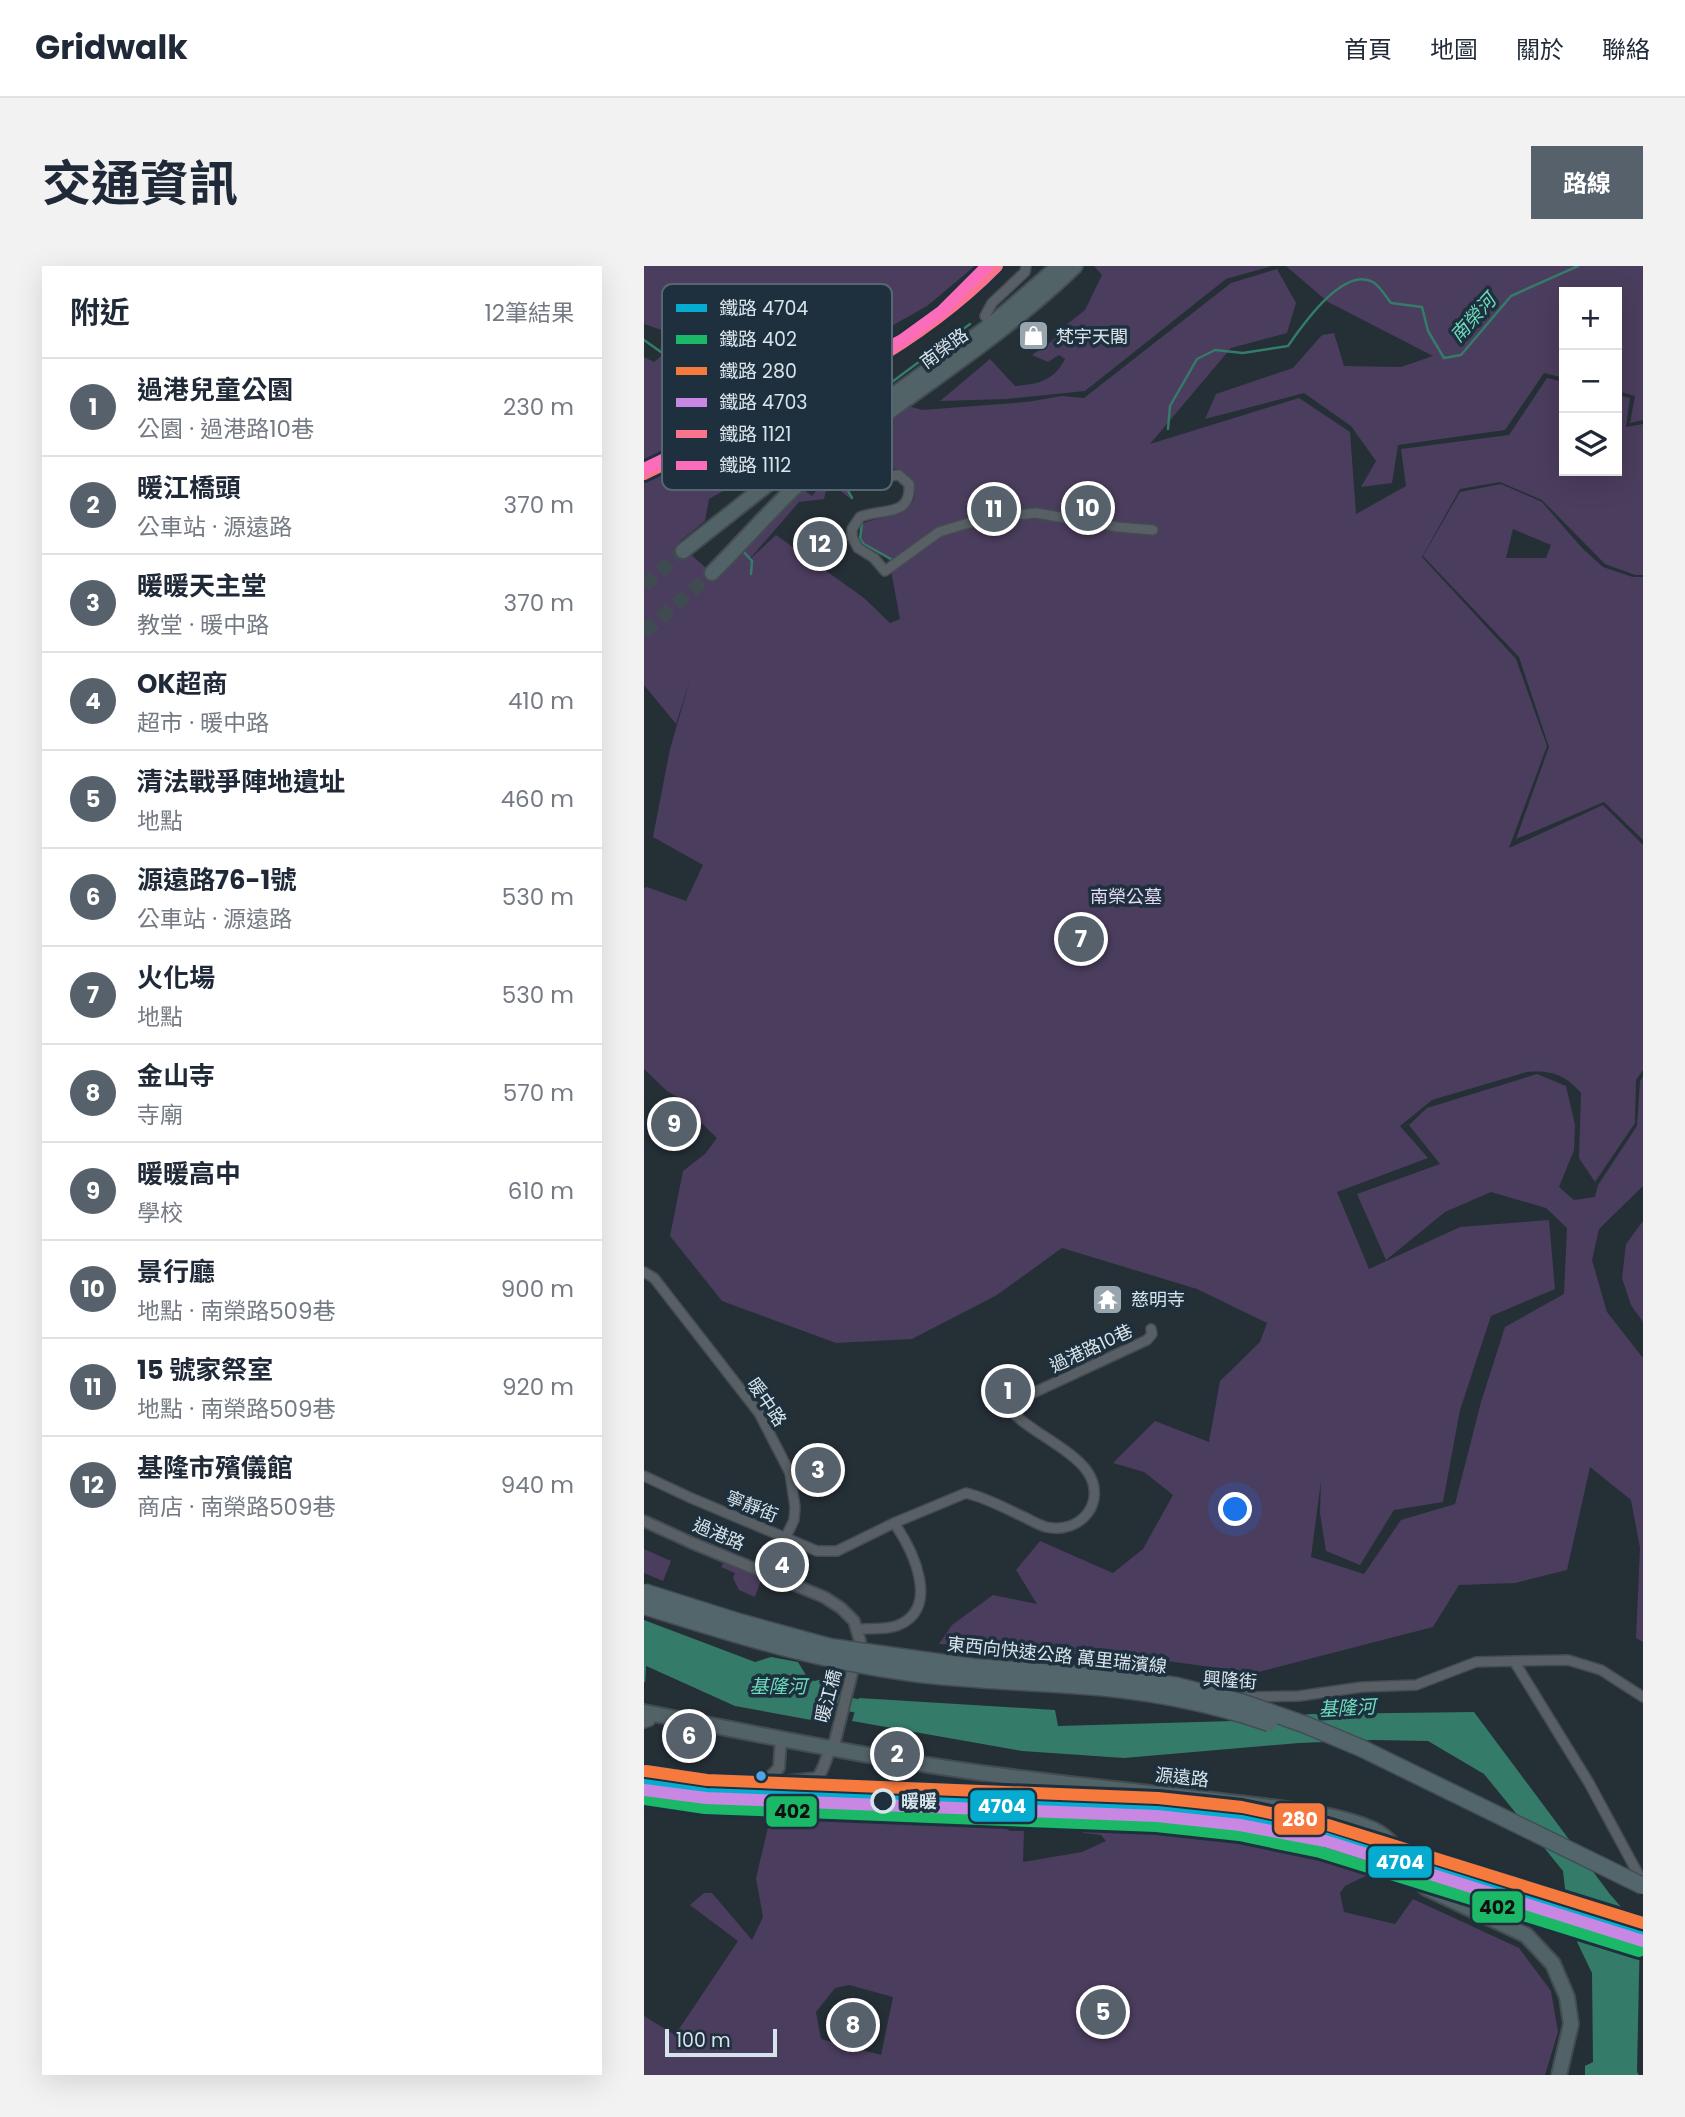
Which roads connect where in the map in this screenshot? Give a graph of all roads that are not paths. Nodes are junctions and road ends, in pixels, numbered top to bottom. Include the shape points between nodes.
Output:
1 (1026, 266) edge
2 (1059, 266) edge
3 (1075, 266) edge
4 (995, 328) junction
5 (892, 397) edge
6 (892, 408) edge
7 (892, 475) edge
8 (757, 490) edge
9 (764, 490) edge
10 (795, 490) edge
11 (778, 506) junction
12 (1153, 530) dead end
13 (683, 551) tunnel mouth
14 (712, 573) tunnel mouth
15 (644, 1272) edge
16 (1152, 1329) dead end
17 (644, 1476) edge
18 (644, 1521) edge
19 (894, 1523) junction
20 (785, 1537) junction
21 (768, 1574) junction
22 (644, 1592) edge
23 (644, 1606) edge
24 (857, 1629) junction
25 (856, 1660) junction
26 (1514, 1661) junction
27 (1643, 1697) edge
28 (646, 1719) edge
29 (781, 1742) junction
30 (830, 1747) junction
31 (644, 1779) edge
32 (754, 1784) junction
33 (1643, 1885) edge
34 (1426, 1894) junction
35 (1643, 1898) edge
36 (1552, 2075) edge
37 (1559, 2075) edge

1 - 4 street via 985,316
2 - 4 main road, 南榮路
3 - 4 main road, 南榮路 via 1047,293
4 - 5 main road, 南榮路
4 - 6 main road, 南榮路
7 - 12 street via 899,475 908,484 907,500 892,511 860,517 852,530 858,548 885,571 939,532 1005,516 1036,513
8 - 13 main road, 南榮路
9 - 11 main road
10 - 11 main road, 南榮路
11 - 14 main road, 南榮路
15 - 20 street, 暖中路 via 654,1278 770,1432 794,1492 794,1520
16 - 19 street, 過港路10巷 via 1147,1340 1015,1405 1014,1414 1027,1426 1088,1472 1094,1498 1082,1521 1046,1527 966,1493
17 - 20 street, 寧靜街
18 - 21 street, 過港路
19 - 20 street, 寧靜街 via 837,1551 817,1551
19 - 24 street via 920,1578 922,1596 902,1624
20 - 21 street, 暖中路
21 - 24 street, 過港路 via 824,1597 849,1615
22 - 33 highway, 東西向快速公路 萬里瑞濱線, bridge via 830,1647 973,1667 1124,1678 1244,1703 1360,1748
23 - 35 highway, 東西向快速公路 萬里瑞濱線, bridge via 835,1661 915,1674 1074,1685 1216,1707 1357,1757
24 - 25 street
25 - 26 street, 興隆街 via 1271,1698 1416,1685 1476,1662
25 - 30 street, 暖江橋
26 - 27 street, 興隆街 via 1568,1660 1601,1670
26 - 33 street via 1589,1783
28 - 29 main road, 源遠路
29 - 30 main road, 源遠路
29 - 32 street via 779,1768
30 - 32 street via 817,1778
30 - 34 main road, 源遠路 via 907,1771 1350,1822 1386,1837
31 - 32 street via 706,1787
34 - 36 main road, 源遠路 via 1526,1944 1541,1957 1563,2000 1565,2025
34 - 37 main road, 源遠路 via 1526,1935 1553,1964 1567,1997 1571,2024

